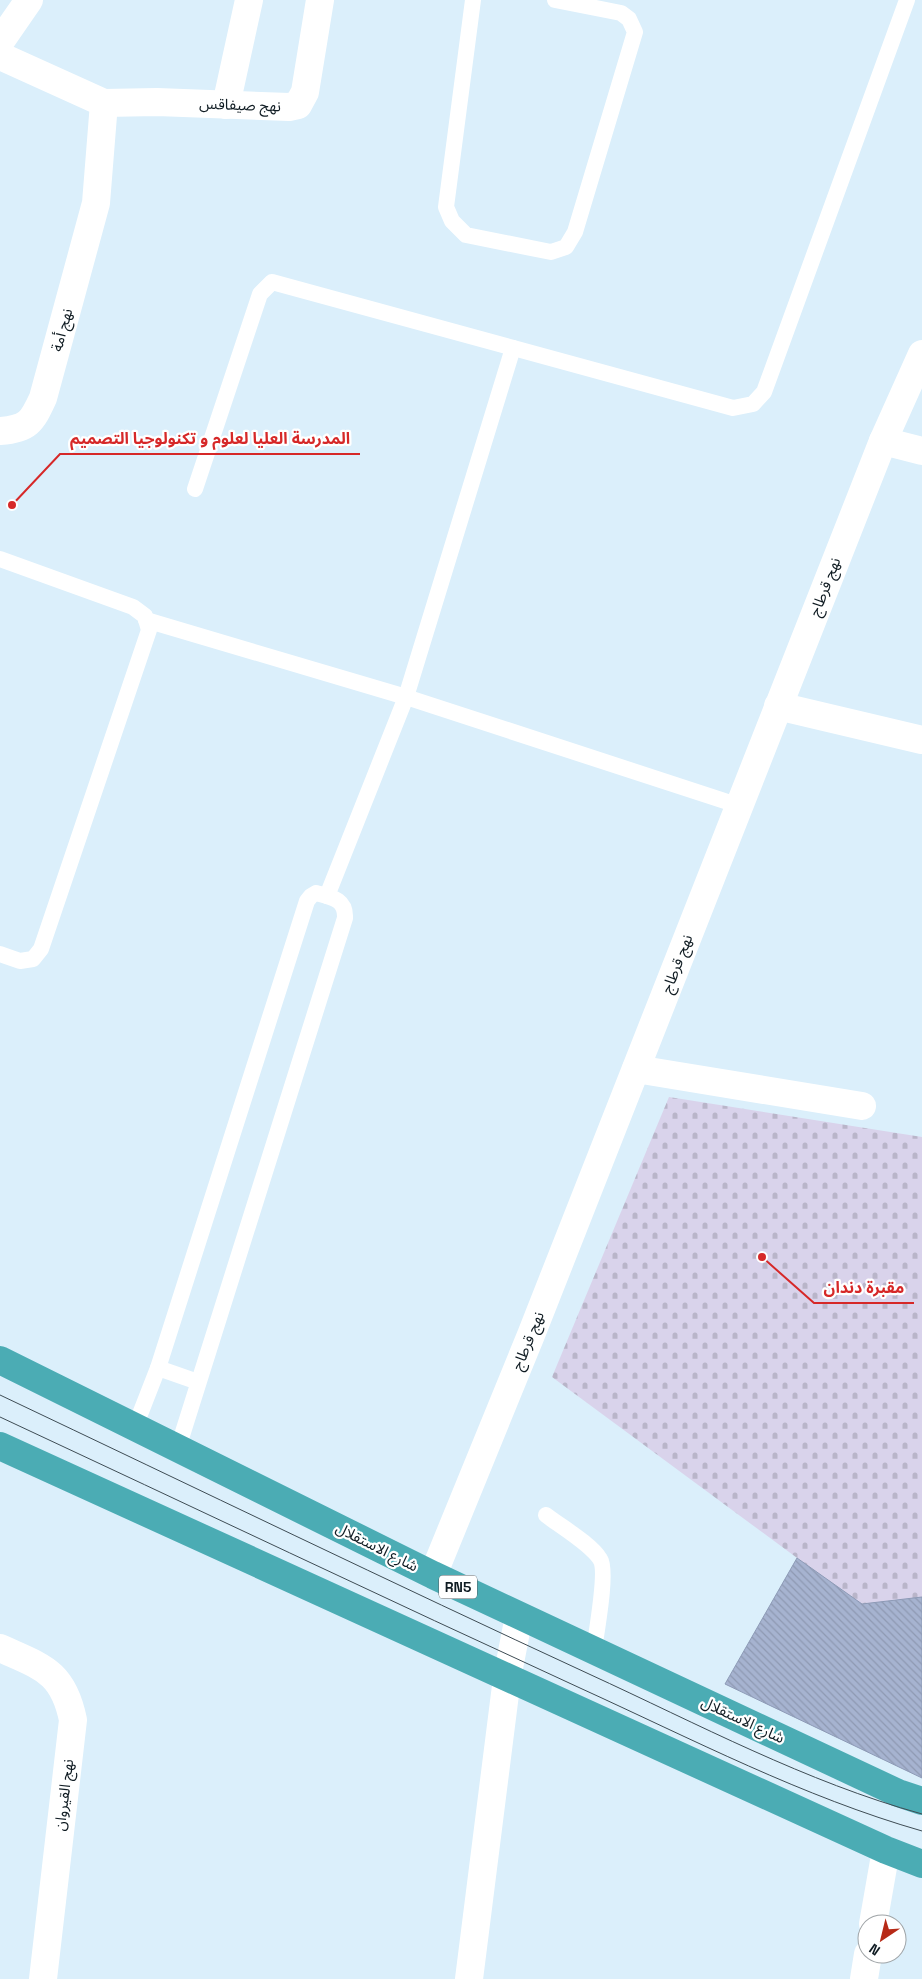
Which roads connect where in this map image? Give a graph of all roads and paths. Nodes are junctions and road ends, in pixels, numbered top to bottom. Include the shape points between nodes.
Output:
1 (30, 0) edge
2 (249, 0) edge
3 (320, 0) edge
4 (473, 0) edge
5 (555, 0) edge
6 (907, 0) edge
7 (0, 42) edge
8 (0, 56) edge
9 (104, 103) junction
10 (226, 105) junction
11 (513, 348) junction
12 (922, 354) edge
13 (0, 431) edge
14 (883, 441) junction
15 (922, 451) edge
16 (195, 489) dead end
17 (0, 559) edge
18 (146, 620) junction
19 (406, 696) junction
20 (778, 706) junction
21 (922, 740) edge
22 (740, 806) junction
23 (327, 896) junction
24 (0, 954) edge
25 (636, 1069) junction
26 (862, 1106) dead end
27 (0, 1360) edge
28 (158, 1368) junction
29 (198, 1382) junction
30 (134, 1427) junction
31 (0, 1446) edge
32 (178, 1448) junction
33 (546, 1515) dead end
34 (433, 1575) junction
35 (519, 1616) junction
36 (0, 1648) edge
37 (594, 1650) junction
38 (507, 1678) junction
39 (922, 1801) edge
40 (886, 1850) junction
41 (922, 1864) edge
42 (876, 1914) edge
43 (866, 1964) edge
44 (43, 1979) edge
45 (469, 1979) edge
46 (864, 1979) edge

1 - 7 street
2 - 10 street
3 - 10 street, نهج صيفاقس via 305,92 298,105 289,108
4 - 5 lane via 446,207 452,221 466,235 551,252 566,247 575,232 635,32 621,13
6 - 11 lane via 764,392 753,404 733,408
8 - 9 street, نهج صيفاقس
9 - 10 street, نهج صيفاقس
9 - 13 street, نهج أمة via 96,203 44,398 33,419 17,430
11 - 16 lane via 272,282 260,294
11 - 19 lane
12 - 14 street, نهج قرطاج
14 - 15 street
14 - 20 street, نهج قرطاج
17 - 18 lane via 134,607
18 - 19 lane
18 - 24 lane via 149,630 41,950 33,959 20,961
19 - 22 lane
19 - 23 lane
20 - 21 street
20 - 22 street, نهج قرطاج
22 - 25 street, نهج قرطاج
23 - 28 lane via 316,893 307,900
23 - 29 lane via 343,905 345,918
25 - 26 street
25 - 34 street, نهج قرطاج
27 - 30 highway, شارع الاستقلال / RN5
28 - 29 lane
28 - 30 lane
29 - 32 lane
30 - 32 highway, شارع الاستقلال / RN5
31 - 38 highway
32 - 34 highway, شارع الاستقلال / RN5
33 - 37 lane via 602,1560 604,1573
34 - 35 highway, شارع الاستقلال / RN5
35 - 37 highway, شارع الاستقلال / RN5
35 - 38 street
36 - 44 street, نهج القيروان via 40,1666 56,1678 69,1702 73,1720
37 - 39 highway, شارع الاستقلال / RN5 via 898,1793
38 - 40 highway
38 - 45 street
40 - 41 highway
40 - 42 street
43 - 46 street

